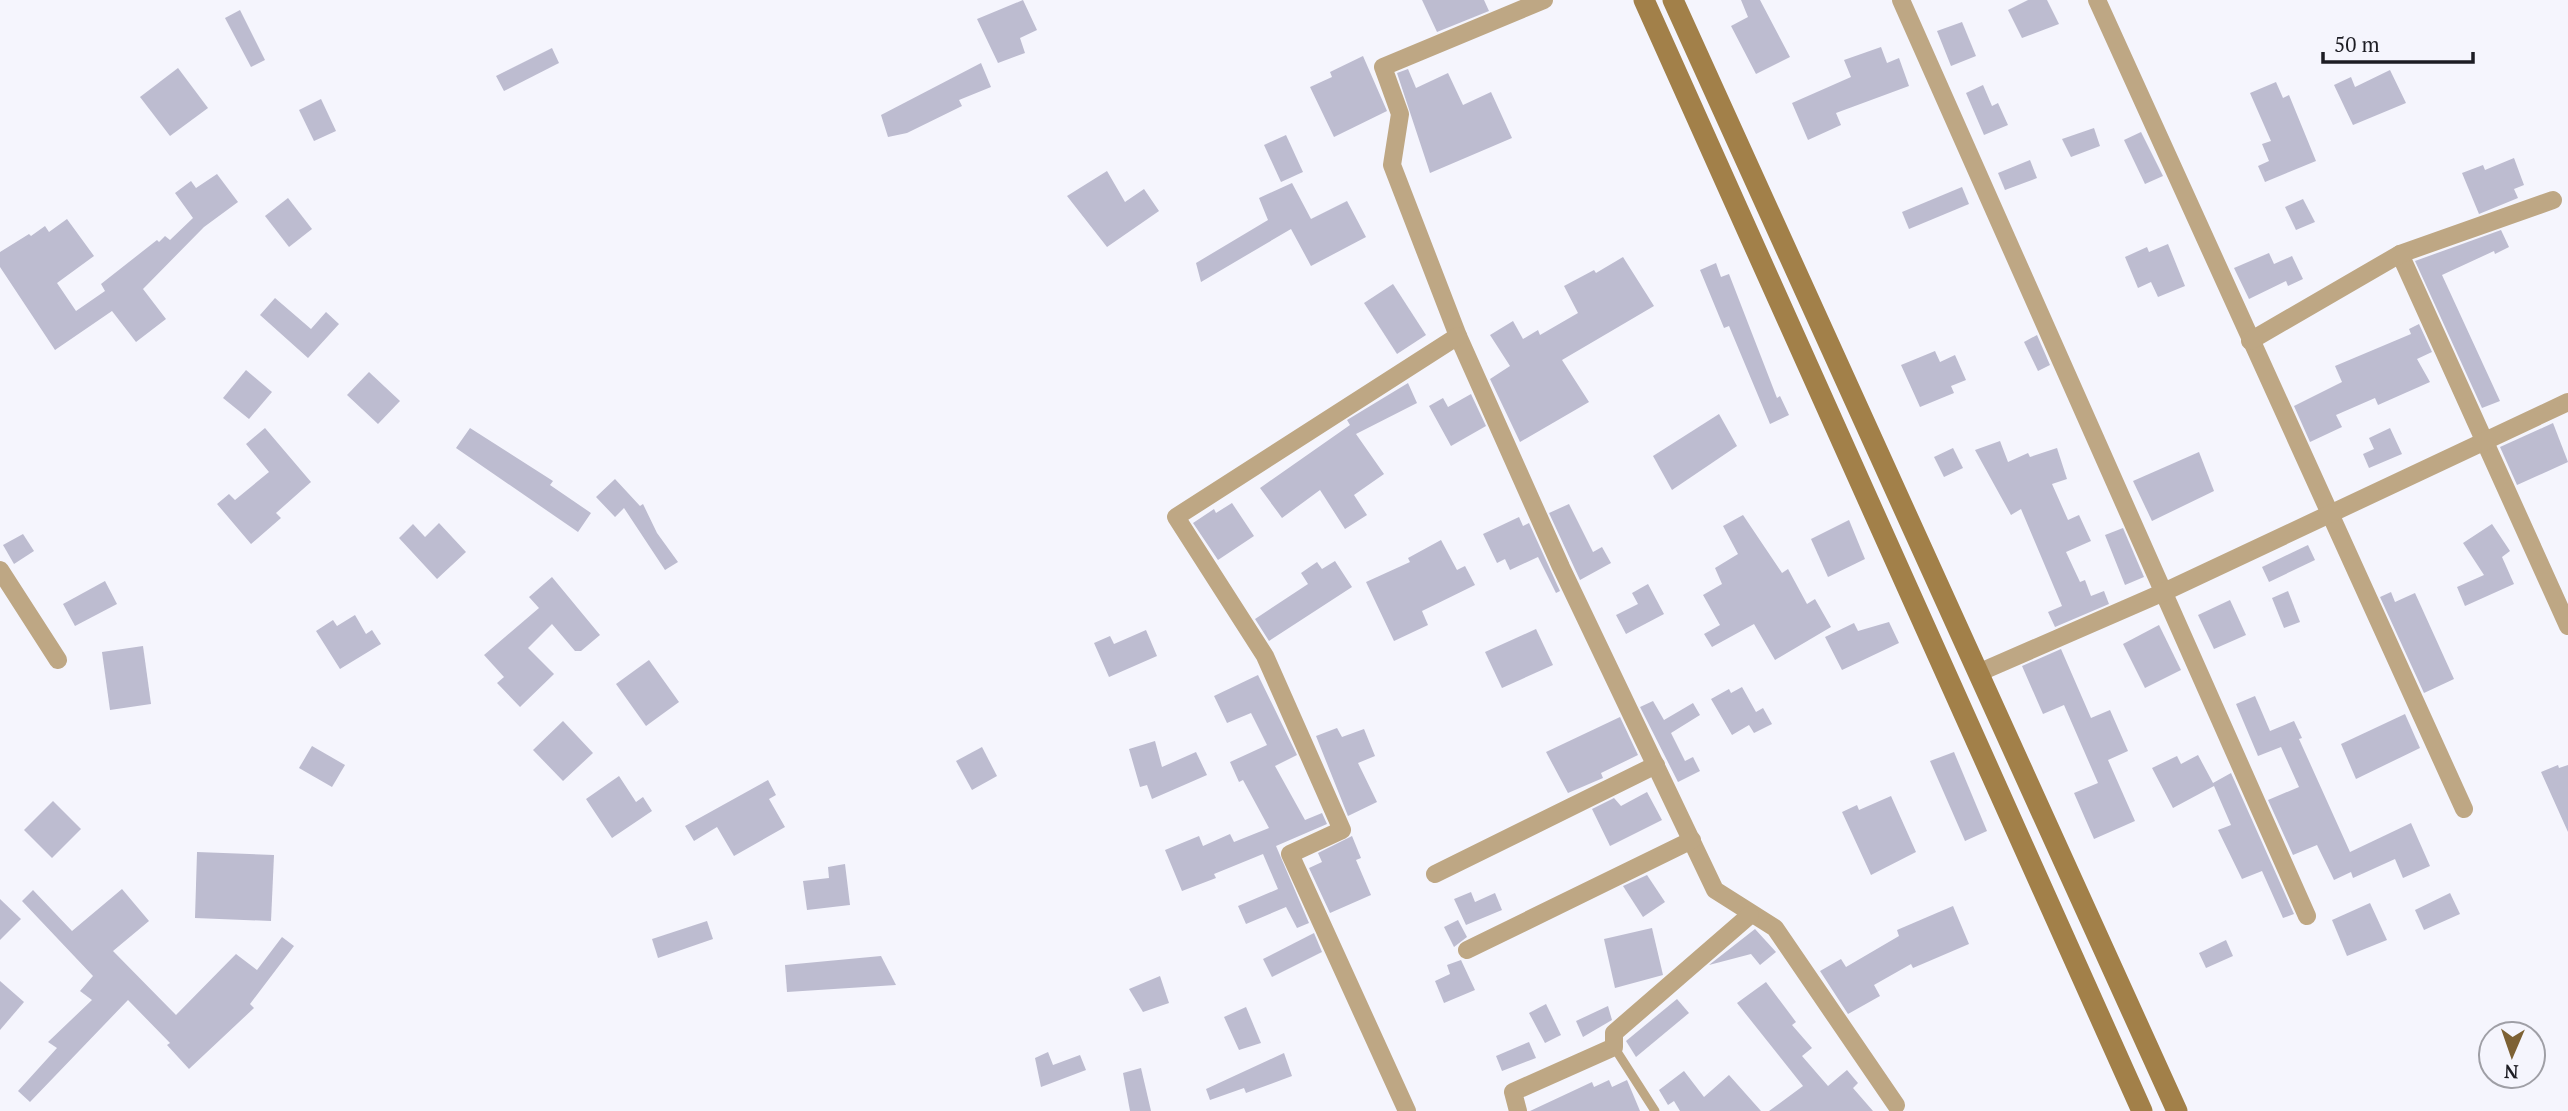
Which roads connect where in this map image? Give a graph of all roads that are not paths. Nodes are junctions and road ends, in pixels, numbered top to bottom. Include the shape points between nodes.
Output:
1 (1544, 0) edge
2 (1644, 0) edge
3 (1673, 0) edge
4 (1901, 0) edge
5 (2097, 0) edge
6 (2553, 200) dead end
7 (2400, 254) junction
8 (1458, 336) junction
9 (2250, 341) junction
10 (2568, 402) edge
11 (2484, 441) junction
12 (2330, 514) junction
13 (3, 581) edge
14 (2164, 592) junction
15 (2568, 626) edge
16 (58, 660) dead end
17 (1978, 673) junction
18 (1656, 765) junction
19 (2464, 808) dead end
20 (1692, 840) junction
21 (1435, 874) dead end
22 (1750, 915) junction
23 (2307, 916) dead end
24 (1467, 950) dead end
25 (1614, 1047) junction
26 (1896, 1105) dead end
27 (1516, 1110) edge
28 (1407, 1111) edge
29 (1655, 1111) edge
30 (2142, 1111) edge
31 (2177, 1111) edge

1 - 8 street via 1383,66 1400,114 1391,165
2 - 30 main road
3 - 17 main road
4 - 14 street
5 - 9 street
6 - 7 street
7 - 9 street
7 - 11 street
8 - 18 street
8 - 28 street via 1176,517 1265,656 1342,831 1290,853
9 - 12 street
10 - 11 street
11 - 12 street
11 - 15 street
12 - 14 street
12 - 19 street
13 - 16 street
14 - 17 street
14 - 23 street
17 - 31 main road
18 - 20 street
18 - 21 street
20 - 22 street via 1715,890
20 - 24 street
22 - 25 street via 1614,1033
22 - 26 street via 1774,928
25 - 27 street via 1513,1092
25 - 29 lane

